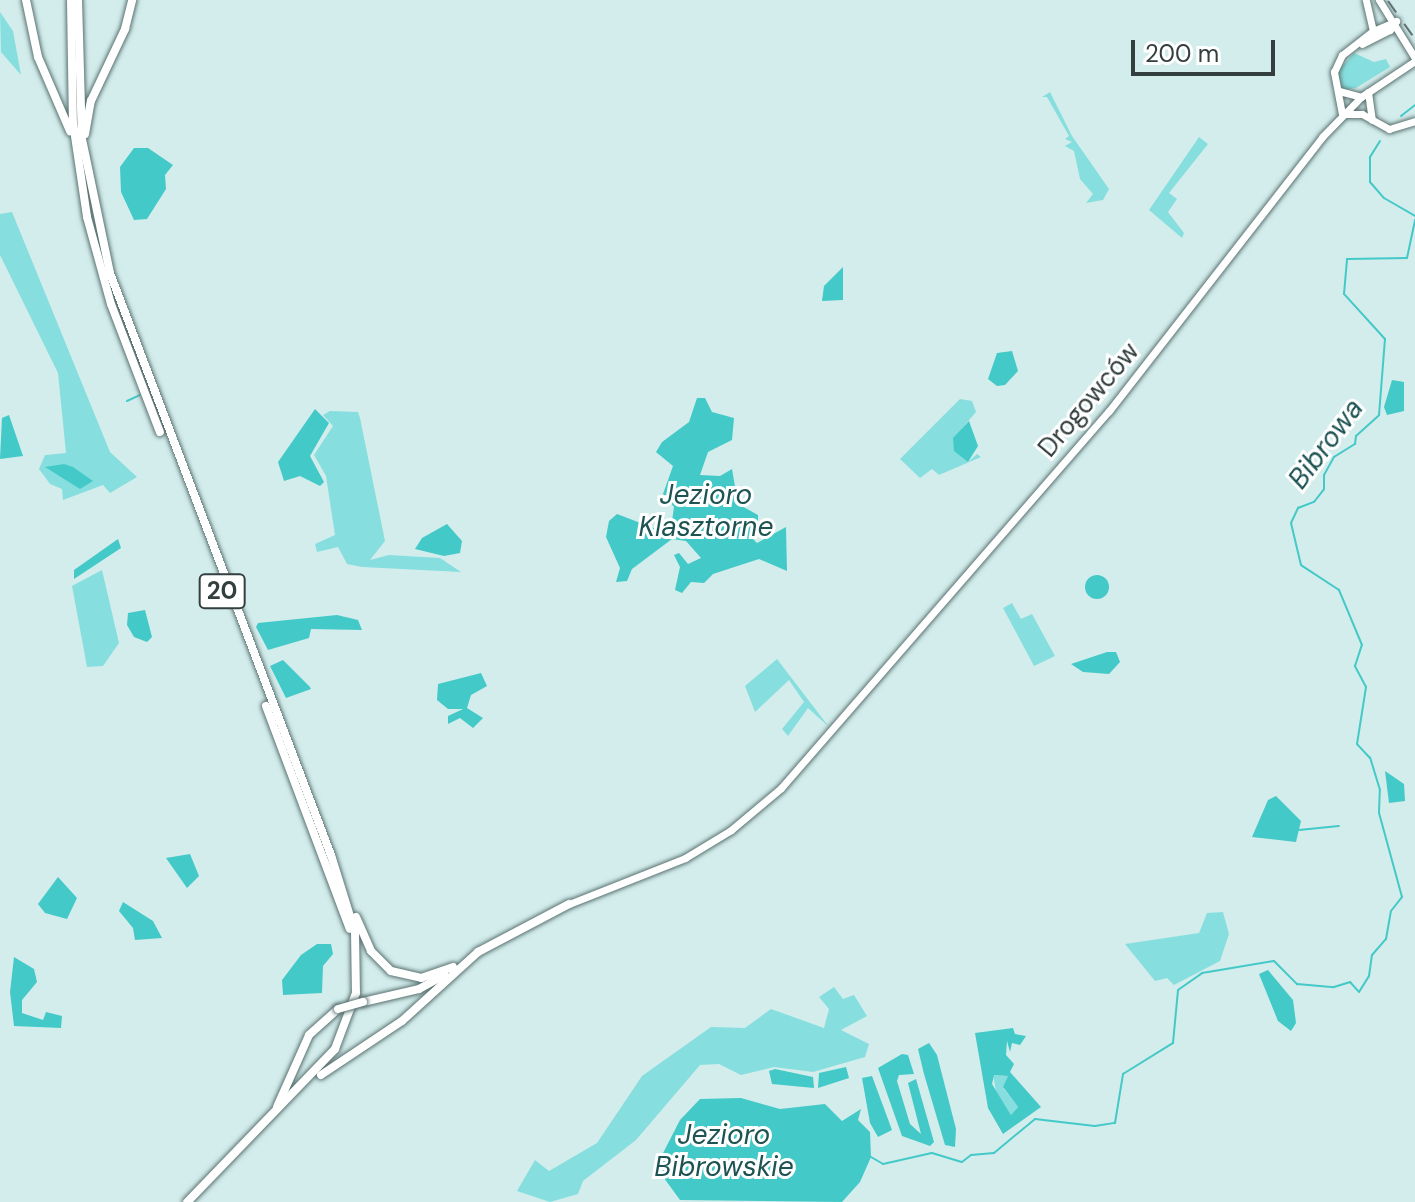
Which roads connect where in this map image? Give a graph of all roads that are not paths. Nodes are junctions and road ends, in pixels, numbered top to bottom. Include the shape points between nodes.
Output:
1 (26, 0) edge
2 (71, 0) edge
3 (78, 0) edge
4 (132, 0) edge
5 (1366, 0) edge
6 (1379, 0) edge
7 (1396, 21) junction
8 (1373, 31) junction
9 (1353, 48) junction
10 (1415, 59) edge
11 (1339, 91) junction
12 (1364, 94) junction
13 (1342, 114) junction
14 (1415, 121) edge
15 (1373, 122) junction
16 (81, 159) junction
17 (342, 887) junction
18 (569, 904) junction
19 (356, 949) junction
20 (453, 967) junction
21 (313, 1077) junction
22 (276, 1111) junction
23 (187, 1202) edge

1 - 16 main road via 38,57
2 - 16 main road, 20 via 70,80
3 - 16 main road, 20
4 - 16 main road via 125,29 91,101
5 - 8 main road
6 - 7 main road
7 - 8 main road
7 - 9 main road via 1390,30
7 - 10 main road
8 - 9 main road
9 - 11 main road via 1335,66
10 - 12 main road, Drogowców
11 - 12 main road
11 - 13 main road
12 - 13 main road, Drogowców
12 - 15 main road
13 - 15 main road via 1362,114
13 - 18 main road, Drogowców via 1109,411 781,788 731,830 685,858
14 - 15 main road via 1395,129
16 - 17 main road, 20 via 125,323
16 - 19 main road, 20 via 97,258 118,325
17 - 19 main road, 20
17 - 20 main road via 371,951 385,967 421,978
18 - 20 main road via 507,929
18 - 21 main road via 493,942 402,1021
19 - 21 main road, 20 via 351,1013 335,1049
20 - 22 main road, bridge via 427,985 338,1009 312,1029
21 - 22 main road, 20
22 - 23 main road, 20

